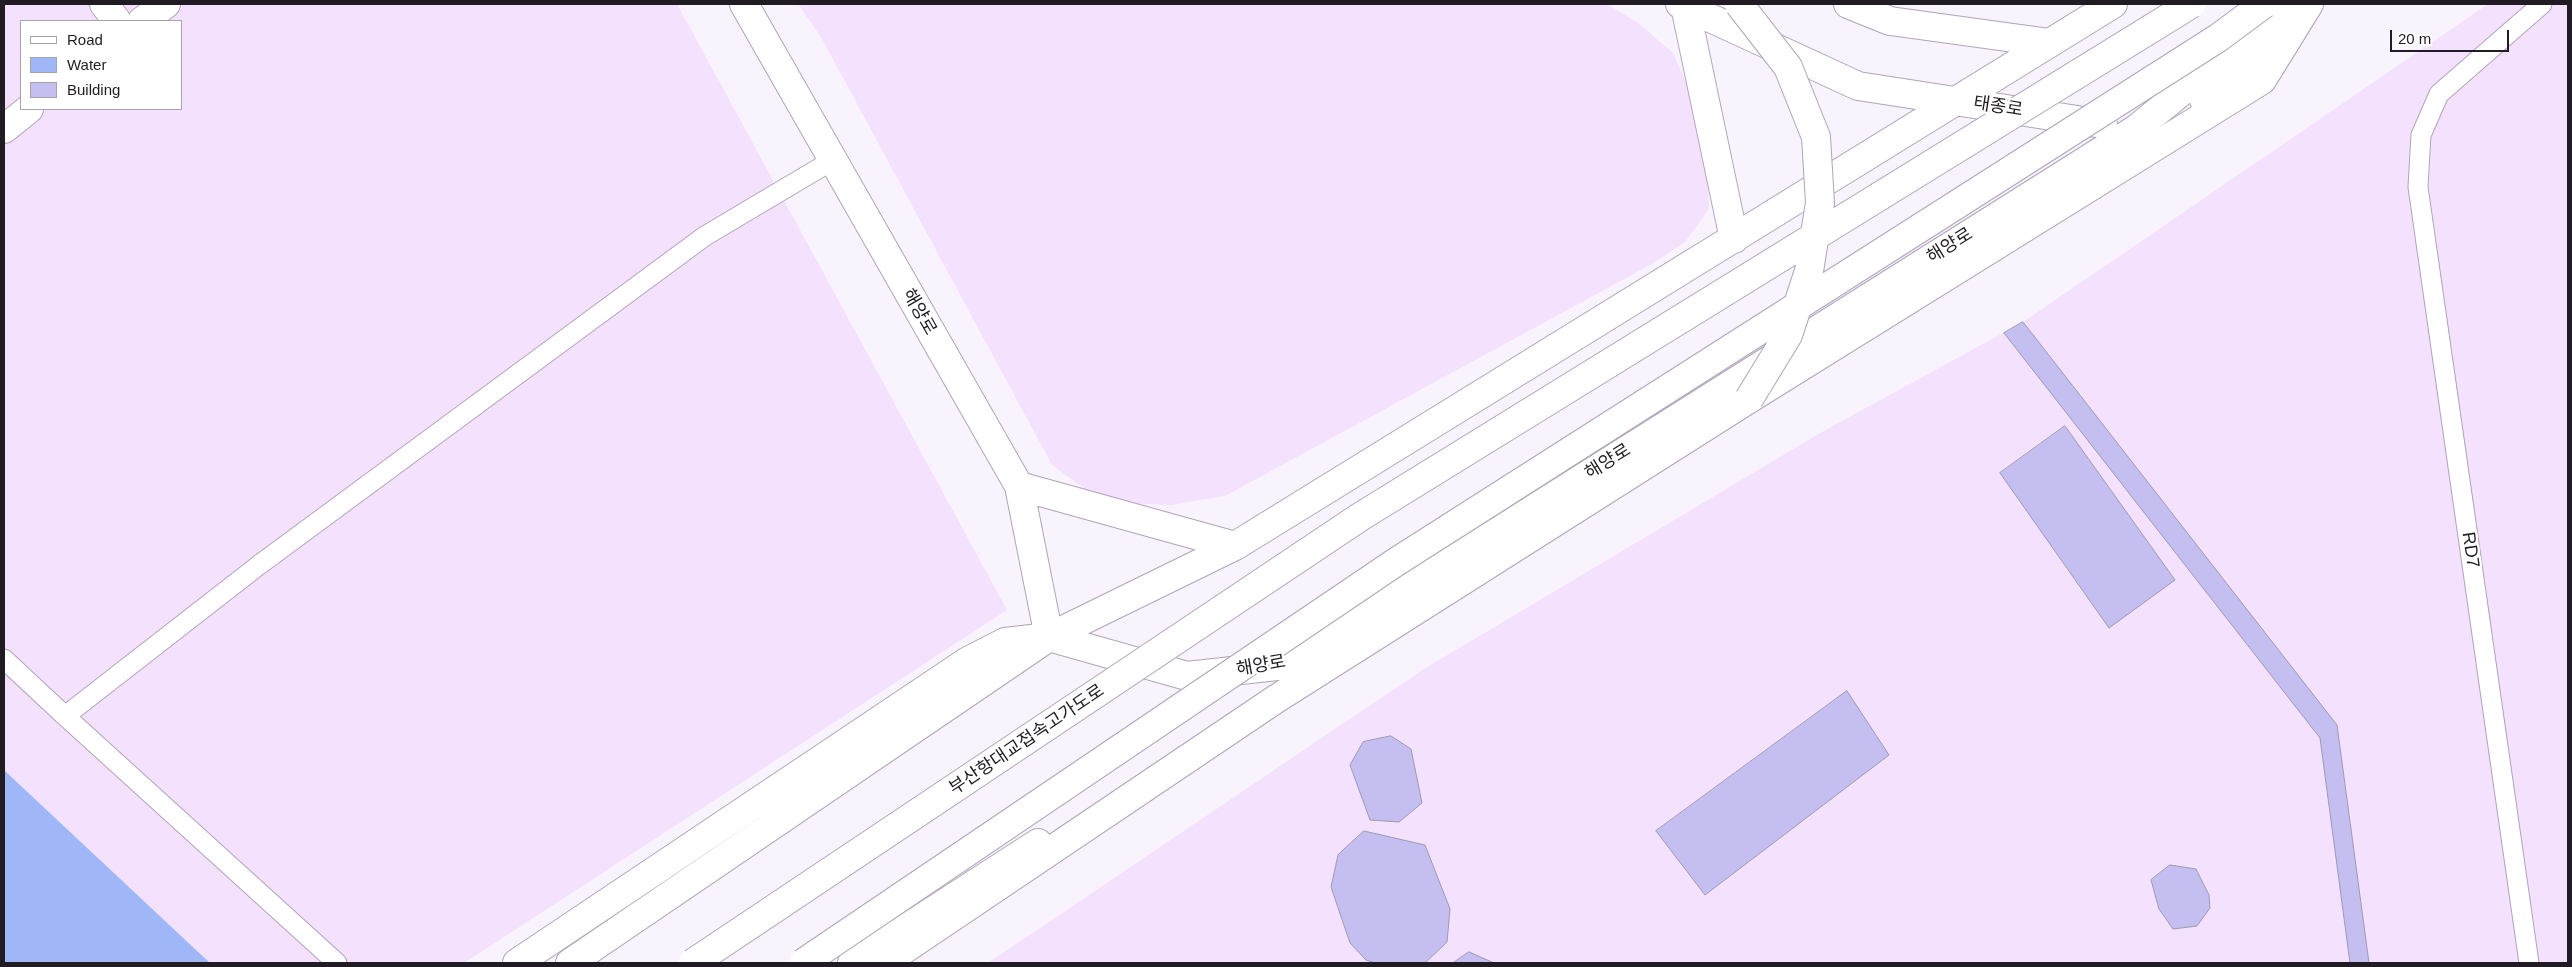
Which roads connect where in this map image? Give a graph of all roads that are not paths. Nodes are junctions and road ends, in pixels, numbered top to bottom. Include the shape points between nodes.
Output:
1 (104, 4) edge
2 (166, 4) edge
3 (744, 4) edge
4 (1739, 4) edge
5 (1848, 4) edge
6 (2113, 4) edge
7 (2191, 4) edge
8 (2264, 4) edge
9 (2290, 4) edge
10 (2302, 4) edge
11 (2309, 4) edge
12 (2542, 4) edge
13 (1683, 5) edge
14 (116, 20) edge
15 (143, 20) edge
16 (2050, 43) junction
17 (1957, 101) junction
18 (29, 110) edge
19 (4, 129) edge
20 (2136, 129) junction
21 (833, 160) junction
22 (1734, 239) junction
23 (1749, 400) junction
24 (1018, 486) junction
25 (1235, 546) junction
26 (1048, 637) junction
27 (4, 659) edge
28 (65, 716) junction
29 (337, 963) edge
30 (517, 963) edge
31 (570, 963) edge
32 (693, 963) edge
33 (803, 963) edge
34 (852, 963) edge
35 (884, 963) edge
36 (2529, 963) edge

1 - 14 main road
2 - 15 main road
3 - 21 main road, 해양로
4 - 23 main road, bridge via 1788,68 1795,85 1816,137 1820,203 1809,271 1788,335
5 - 16 main road via 1890,21
6 - 16 main road
7 - 32 main road, 부산항대교접속고가도로, bridge via 1360,517
8 - 33 main road, bridge via 2218,38 1396,562
9 - 20 main road
10 - 34 main road via 2241,77 1223,722
11 - 23 main road via 2262,80
12 - 36 lane, RD7 via 2439,94 2421,135 2418,187
13 - 17 main road, 태종로 via 1858,86
13 - 22 main road
16 - 17 main road
17 - 20 main road, 태종로
17 - 22 main road
18 - 19 main road
20 - 26 main road, 해양로 via 1286,665 1187,676
21 - 24 main road, 해양로
21 - 28 lane via 705,236 274,553
22 - 25 main road
23 - 35 main road via 1276,699
24 - 25 main road
24 - 26 main road, 해양로
25 - 26 main road
26 - 30 main road via 1005,642 968,661
26 - 31 main road
27 - 28 lane
28 - 29 lane

